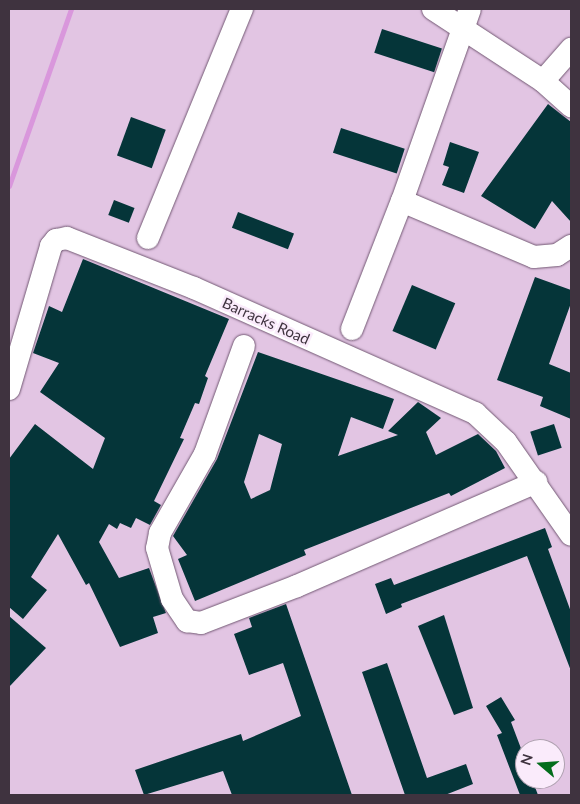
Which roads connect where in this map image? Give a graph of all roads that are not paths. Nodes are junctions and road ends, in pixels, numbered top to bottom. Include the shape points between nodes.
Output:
1 (242, 9) edge
2 (433, 9) edge
3 (466, 17) edge
4 (571, 48) edge
5 (544, 81) junction
6 (571, 106) edge
7 (402, 201) junction
8 (148, 238) dead end
9 (571, 246) edge
10 (352, 329) dead end
11 (244, 346) dead end
12 (9, 389) edge
13 (536, 482) junction
14 (571, 535) edge

1 - 8 street
2 - 3 street
3 - 5 street
3 - 7 street
4 - 5 street
5 - 6 street
7 - 9 street via 534,257 557,255
7 - 10 street
11 - 13 street via 205,454 160,533 156,548 172,599 188,621 201,623 297,586
12 - 13 street, Barracks Road via 51,246 56,240 67,238 194,288 475,413 506,442
13 - 14 street, Barracks Road

